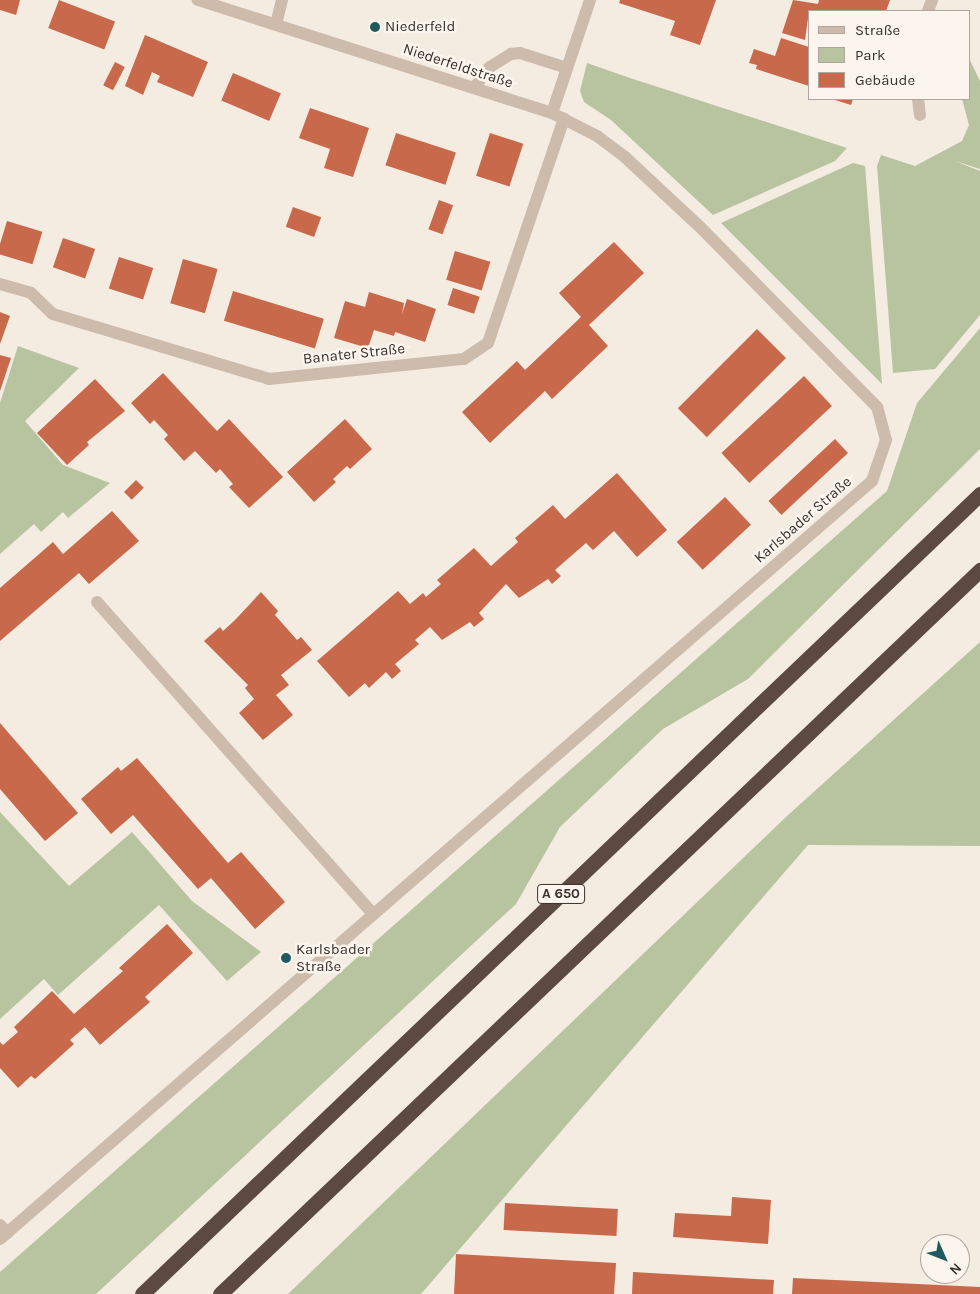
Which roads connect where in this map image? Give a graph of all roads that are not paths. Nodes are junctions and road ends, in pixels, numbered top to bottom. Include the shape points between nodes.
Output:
1 (198, 0) edge
2 (282, 0) edge
3 (590, 0) edge
4 (276, 24) junction
5 (567, 68) junction
6 (474, 88) junction
7 (918, 100) edge
8 (552, 113) junction
9 (920, 115) dead end
10 (564, 118) junction
11 (0, 284) edge
12 (980, 494) edge
13 (980, 570) edge
14 (97, 602) dead end
15 (373, 914) junction
16 (2, 1232) edge
17 (142, 1294) edge
18 (220, 1294) edge

1 - 4 street, Niederfeldstraße
2 - 4 street
3 - 5 street
4 - 6 street, Niederfeldstraße
5 - 6 street via 520,53 511,54 490,67
5 - 8 street
6 - 8 street, Niederfeldstraße
7 - 9 street
8 - 10 street, Niederfeldstraße
10 - 11 street, Banater Straße via 488,343 464,359 269,379 53,314 31,293
10 - 15 street, Karlsbader Straße via 626,157 700,227 877,407 886,440 872,481
12 - 17 highway, A 650
13 - 18 highway
14 - 15 street
15 - 16 street, Karlsbader Straße

